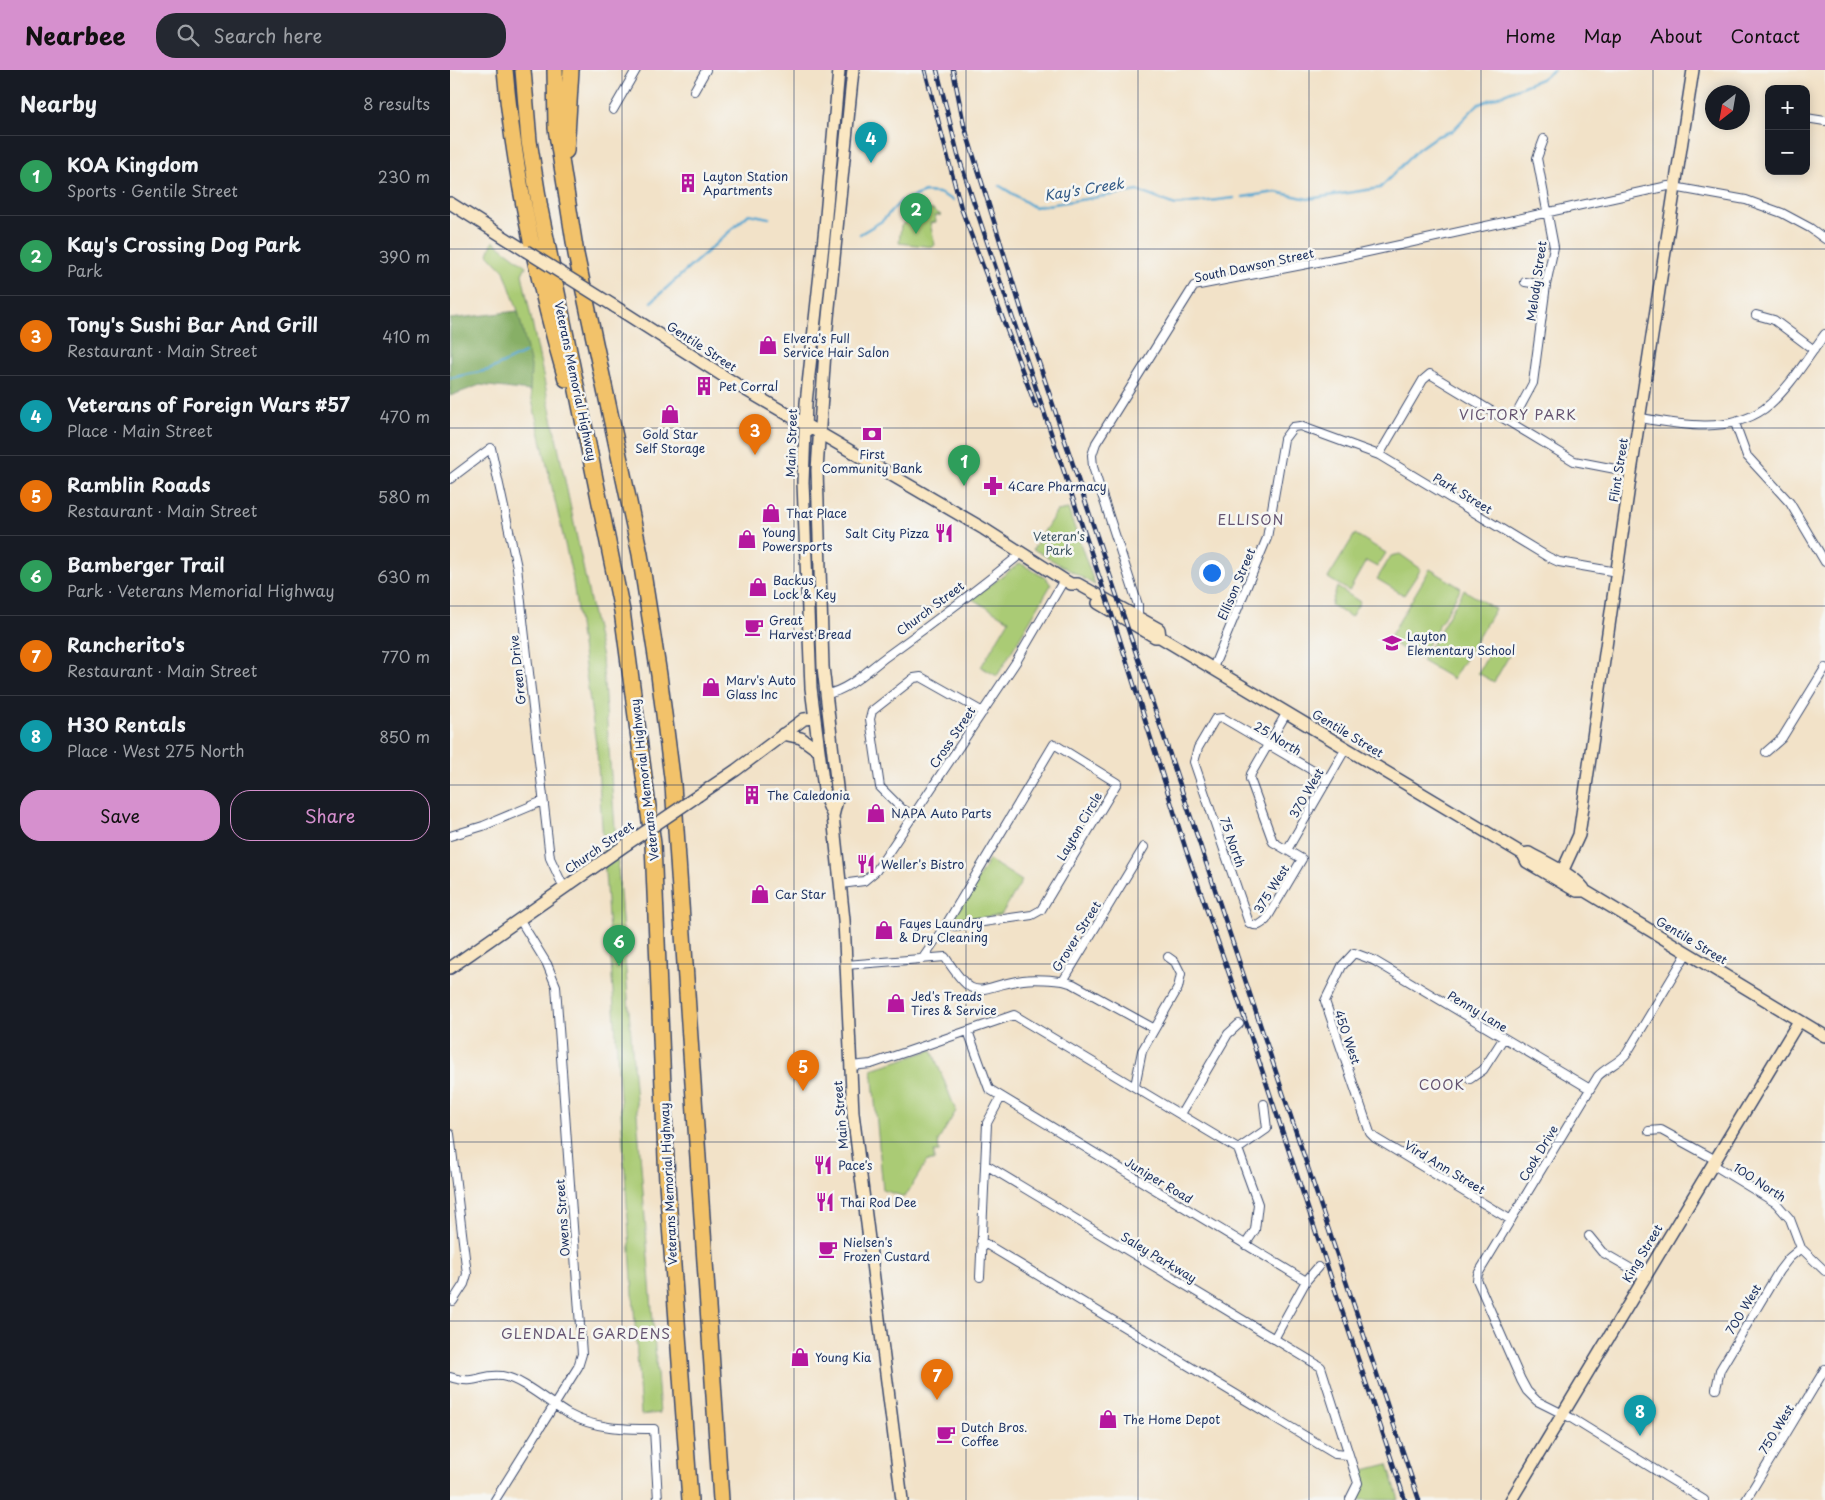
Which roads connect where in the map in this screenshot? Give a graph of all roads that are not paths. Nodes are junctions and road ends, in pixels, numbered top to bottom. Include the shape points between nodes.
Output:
1 (505, 70) edge
2 (523, 70) edge
3 (555, 70) edge
4 (571, 70) edge
5 (636, 70) edge
6 (706, 70) edge
7 (839, 70) edge
8 (853, 70) edge
9 (1693, 70) edge
10 (694, 91) dead end
11 (613, 110) dead end
12 (1810, 119) edge
13 (1825, 121) edge
14 (1544, 139) dead end
15 (564, 177) junction
16 (1676, 187) junction
17 (450, 203) edge
18 (1548, 211) junction
19 (1825, 239) edge
20 (1525, 282) dead end
21 (1546, 284) junction
22 (1756, 315) dead end
23 (1825, 334) edge
24 (1814, 350) junction
25 (1641, 418) junction
26 (1512, 422) junction
27 (1735, 423) junction
28 (805, 425) junction
29 (1300, 426) joint
30 (818, 433) junction
31 (1379, 455) junction
32 (1631, 472) junction
33 (450, 479) edge
34 (598, 489) junction
35 (1022, 553) junction
36 (1825, 562) edge
37 (1617, 572) junction
38 (1067, 582) junction
39 (1138, 617) junction
40 (1160, 636) junction
41 (809, 643) junction
42 (1213, 668) junction
43 (1825, 668) edge
44 (826, 694) junction
45 (983, 712) junction
46 (1286, 712) junction
47 (814, 718) junction
48 (783, 734) junction
49 (1267, 745) junction
50 (1346, 748) junction
51 (819, 752) junction
52 (1766, 752) dead end
53 (1194, 762) joint
54 (1327, 780) junction
55 (543, 801) junction
56 (913, 815) junction
57 (833, 816) junction
58 (450, 836) edge
59 (1144, 847) dead end
60 (1287, 850) junction
61 (1523, 855) junction
62 (1562, 872) junction
63 (841, 884) junction
64 (564, 888) junction
65 (1583, 891) junction
66 (520, 920) junction
67 (947, 923) junction
68 (1255, 926) joint
69 (1354, 953) joint
70 (1687, 954) junction
71 (1168, 957) dead end
72 (923, 958) junction
73 (846, 965) junction
74 (450, 968) edge
75 (1063, 981) junction
76 (1799, 1021) junction
77 (1239, 1024) dead end
78 (1153, 1028) junction
79 (968, 1031) junction
80 (1825, 1036) edge
81 (1503, 1039) junction
82 (850, 1066) junction
83 (1470, 1079) dead end
84 (1135, 1086) junction
85 (1590, 1089) junction
86 (1001, 1097) junction
87 (1264, 1104) dead end
88 (1181, 1114) junction
89 (1649, 1131) dead end
90 (1370, 1133) joint
91 (450, 1134) edge
92 (1238, 1149) junction
93 (451, 1152) edge
94 (1713, 1162) junction
95 (986, 1166) junction
96 (1511, 1220) junction
97 (1589, 1236) dead end
98 (982, 1241) junction
99 (1245, 1245) junction
100 (1801, 1248) junction
101 (1318, 1267) dead end
102 (1825, 1271) edge
103 (1644, 1276) junction
104 (980, 1277) dead end
105 (1306, 1281) junction
106 (453, 1301) dead end
107 (1274, 1339) junction
108 (1825, 1369) edge
109 (450, 1376) edge
110 (1716, 1389) dead end
111 (554, 1405) junction
112 (1561, 1414) junction
113 (1348, 1455) junction
114 (1350, 1499) edge
115 (495, 1500) edge
116 (658, 1500) edge
117 (690, 1500) edge
118 (721, 1500) edge
119 (902, 1500) edge
120 (1511, 1500) edge
121 (1704, 1500) edge
122 (1746, 1500) edge

1 - 34 highway via 523,199 549,319
2 - 34 highway, Veterans Memorial Highway via 529,141 540,209
3 - 15 highway, Veterans Memorial Highway via 556,128
4 - 15 highway
5 - 11 street
6 - 10 street
7 - 28 main road, Main Street
8 - 30 main road, Main Street
9 - 16 main road, Flint Street
12 - 13 street
14 - 18 street, Melody Street via 1538,158
15 - 118 highway, Veterans Memorial Highway via 576,254 640,554 669,749
16 - 18 street, South Dawson Street via 1656,187
16 - 19 street, South Dawson Street via 1746,200 1782,212
16 - 25 main road, Flint Street
17 - 28 main road, Gentile Street, bridge
18 - 21 street, Melody Street via 1554,247
18 - 39 street, South Dawson Street via 1354,255 1194,286 1096,442 1092,455 1093,467 1138,605
20 - 21 street
21 - 26 street, Melody Street via 1533,382
22 - 24 street via 1774,320
23 - 24 street
24 - 27 street via 1764,409
25 - 27 street via 1691,426
25 - 32 main road, Flint Street
26 - 31 street via 1430,374 1423,380
26 - 32 street via 1574,462
27 - 36 street via 1747,456 1790,503
28 - 30 main road, Gentile Street
28 - 41 main road, Main Street via 803,482
29 - 31 street, Park Street
29 - 42 street, Ellison Street via 1293,427 1284,439 1268,538
30 - 35 main road, Gentile Street
30 - 44 main road, Main Street via 816,494
31 - 37 street, Park Street via 1548,557 1559,562
32 - 37 main road, Flint Street
33 - 55 street, Green Drive via 491,448 517,567
34 - 117 highway, Veterans Memorial Highway via 623,620 653,844 667,1183
35 - 38 main road, Gentile Street
35 - 44 street, Church Street via 963,601 857,678 836,693
37 - 62 main road, Flint Street via 1579,835
38 - 39 main road, Gentile Street via 1078,584
38 - 40 main road, Gentile Street via 1154,637
38 - 45 street, Cross Street
39 - 40 main road, Gentile Street via 1159,629
40 - 42 main road, Gentile Street
41 - 44 main road via 817,662 818,689
41 - 47 main road, Main Street
42 - 46 main road, Gentile Street
43 - 52 street via 1782,738
44 - 57 main road, Main Street via 838,796
45 - 56 street, Cross Street
45 - 56 street via 921,677 914,678 872,711 870,719 880,787 902,809
46 - 49 street
46 - 50 main road, Gentile Street
47 - 48 main road, Church Street via 804,720
47 - 51 main road, Main Street
48 - 51 main road via 802,738
48 - 64 main road, Church Street, bridge
49 - 53 street, 25 North via 1218,718 1198,748
49 - 54 street, 25 North
49 - 60 street via 1251,774 1272,842
50 - 54 street, 370 West
50 - 61 main road, Gentile Street
51 - 57 main road, Main Street via 825,797
53 - 68 street, 75 North via 1249,923
54 - 60 street, 370 West
55 - 58 street
55 - 64 street, Green Drive via 550,858
56 - 63 street, Cross Street via 872,876 864,881
57 - 63 main road, Main Street
59 - 75 street, Grover Street
60 - 68 street, 375 West via 1302,859 1266,920
61 - 62 main road, Gentile Street via 1529,853
61 - 65 main road, Gentile Street via 1528,862 1577,891
62 - 65 main road, Gentile Street via 1563,877
63 - 73 main road, Main Street
64 - 66 main road, Church Street
65 - 70 main road, Gentile Street
66 - 74 main road, Church Street
66 - 111 street, Owens Street via 547,964 556,986 582,1339 578,1367
67 - 67 street, Layton Circle via 955,926 1032,915 1041,910 1117,783 1054,744
67 - 72 street, Layton Circle
69 - 81 street, Penny Lane via 1372,960
69 - 90 street, 450 West via 1342,966 1325,1001
70 - 76 main road, Gentile Street
70 - 85 street, Cook Drive via 1627,1053 1606,1068
71 - 78 street via 1175,962 1181,974 1178,988
72 - 73 street
72 - 75 street, Grover Street via 945,958 961,982 974,990 1024,980
73 - 82 main road, Main Street
75 - 78 street
76 - 80 main road, Gentile Street
76 - 94 main road, King Street
77 - 88 street via 1228,1034
78 - 84 street via 1142,1051
79 - 82 street via 871,1064
79 - 84 street via 1014,1015
79 - 86 street, Juniper Road via 989,1090
81 - 83 street via 1483,1070
81 - 85 street, Penny Lane
82 - 119 main road, Main Street via 858,1160
84 - 88 street
85 - 96 street, Cook Drive
86 - 95 street via 987,1123
86 - 99 street, Juniper Road
87 - 92 street via 1267,1130
88 - 92 street
89 - 94 street, 100 North via 1661,1130
90 - 96 street, Vird Ann Street
91 - 93 street
92 - 99 street via 1258,1204 1255,1230
93 - 106 street via 467,1274
94 - 100 street, 100 North via 1776,1203 1790,1219
94 - 103 main road, King Street
95 - 98 street
95 - 107 street, Saley Parkway
96 - 112 street, Cook Drive via 1476,1280 1527,1391 1537,1402
97 - 103 street via 1602,1252
98 - 104 street
98 - 113 street via 1335,1454
99 - 105 street, Juniper Road
100 - 102 street, 100 North
100 - 110 street, 700 West via 1779,1271 1720,1370
101 - 105 street
103 - 112 main road, King Street
105 - 107 street
107 - 113 street, Saley Parkway via 1321,1367
108 - 122 street, 750 West
109 - 111 street via 464,1382 502,1376
111 - 115 street, Owens Street
111 - 116 street via 603,1427 654,1430
112 - 120 main road, King Street
112 - 121 street
113 - 114 street via 1358,1483

